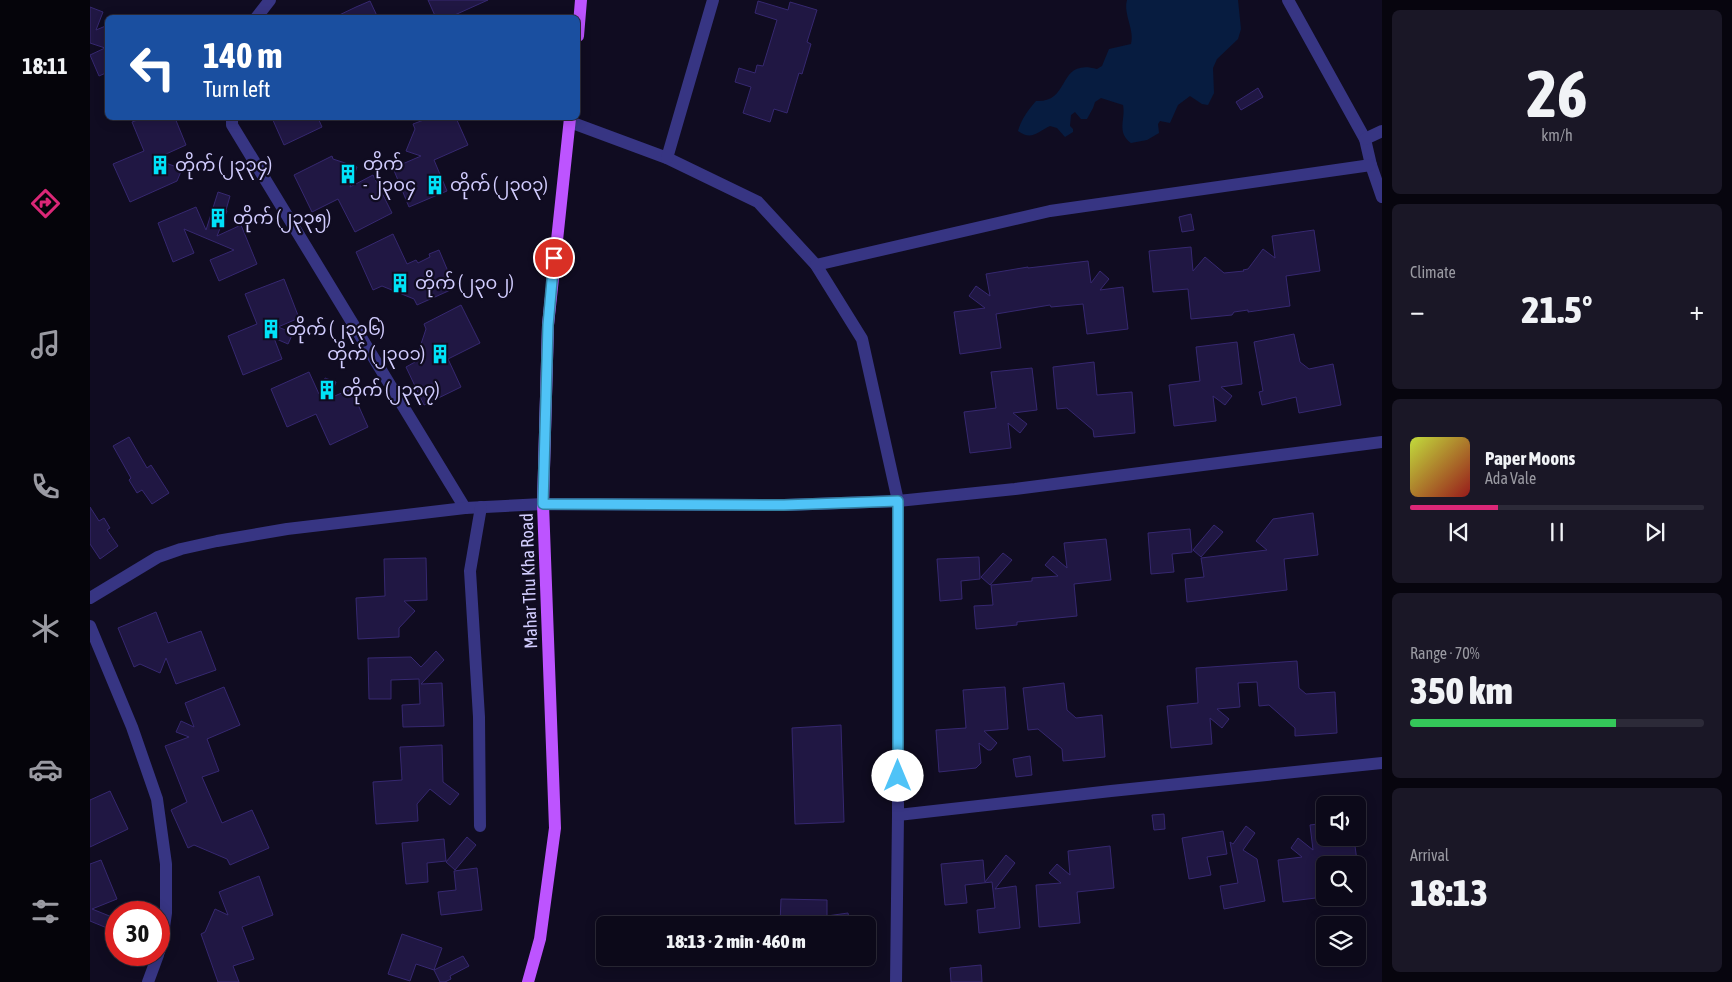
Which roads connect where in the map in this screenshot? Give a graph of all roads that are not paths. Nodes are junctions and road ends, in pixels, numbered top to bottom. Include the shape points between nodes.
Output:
1 (270, 0) edge
2 (581, 0) edge
3 (713, 0) edge
4 (1288, 0) edge
5 (258, 15) edge
6 (580, 15) edge
7 (232, 120) edge
8 (570, 120) edge
9 (1382, 131) edge
10 (1366, 139) junction
11 (668, 158) junction
12 (1371, 165) junction
13 (1382, 197) edge
14 (816, 265) junction
15 (1382, 442) edge
16 (898, 501) junction
17 (543, 504) junction
18 (481, 507) junction
19 (465, 508) junction
20 (90, 598) edge
21 (90, 626) edge
22 (1382, 763) edge
23 (898, 815) junction
24 (480, 826) dead end
25 (166, 901) edge
26 (154, 966) edge
27 (148, 982) edge
28 (528, 982) edge
29 (896, 982) edge

1 - 5 street
2 - 6 main road
3 - 11 street
4 - 10 street
7 - 19 street via 232,125
8 - 11 street
8 - 17 main road, Mahar Thu Kha Road via 548,325
9 - 10 street
10 - 12 street
11 - 14 street via 758,202
12 - 13 street
12 - 14 street via 1050,211
14 - 16 street via 862,339
15 - 16 street
16 - 17 street via 784,505
16 - 23 street
17 - 18 street
17 - 28 main road, Mahar Thu Kha Road via 555,828 540,939
18 - 19 street
18 - 24 street via 470,571 479,717
19 - 20 street via 287,529 181,549 158,557
21 - 25 street via 132,727 157,799 166,864
22 - 23 street
23 - 29 street
26 - 27 street

